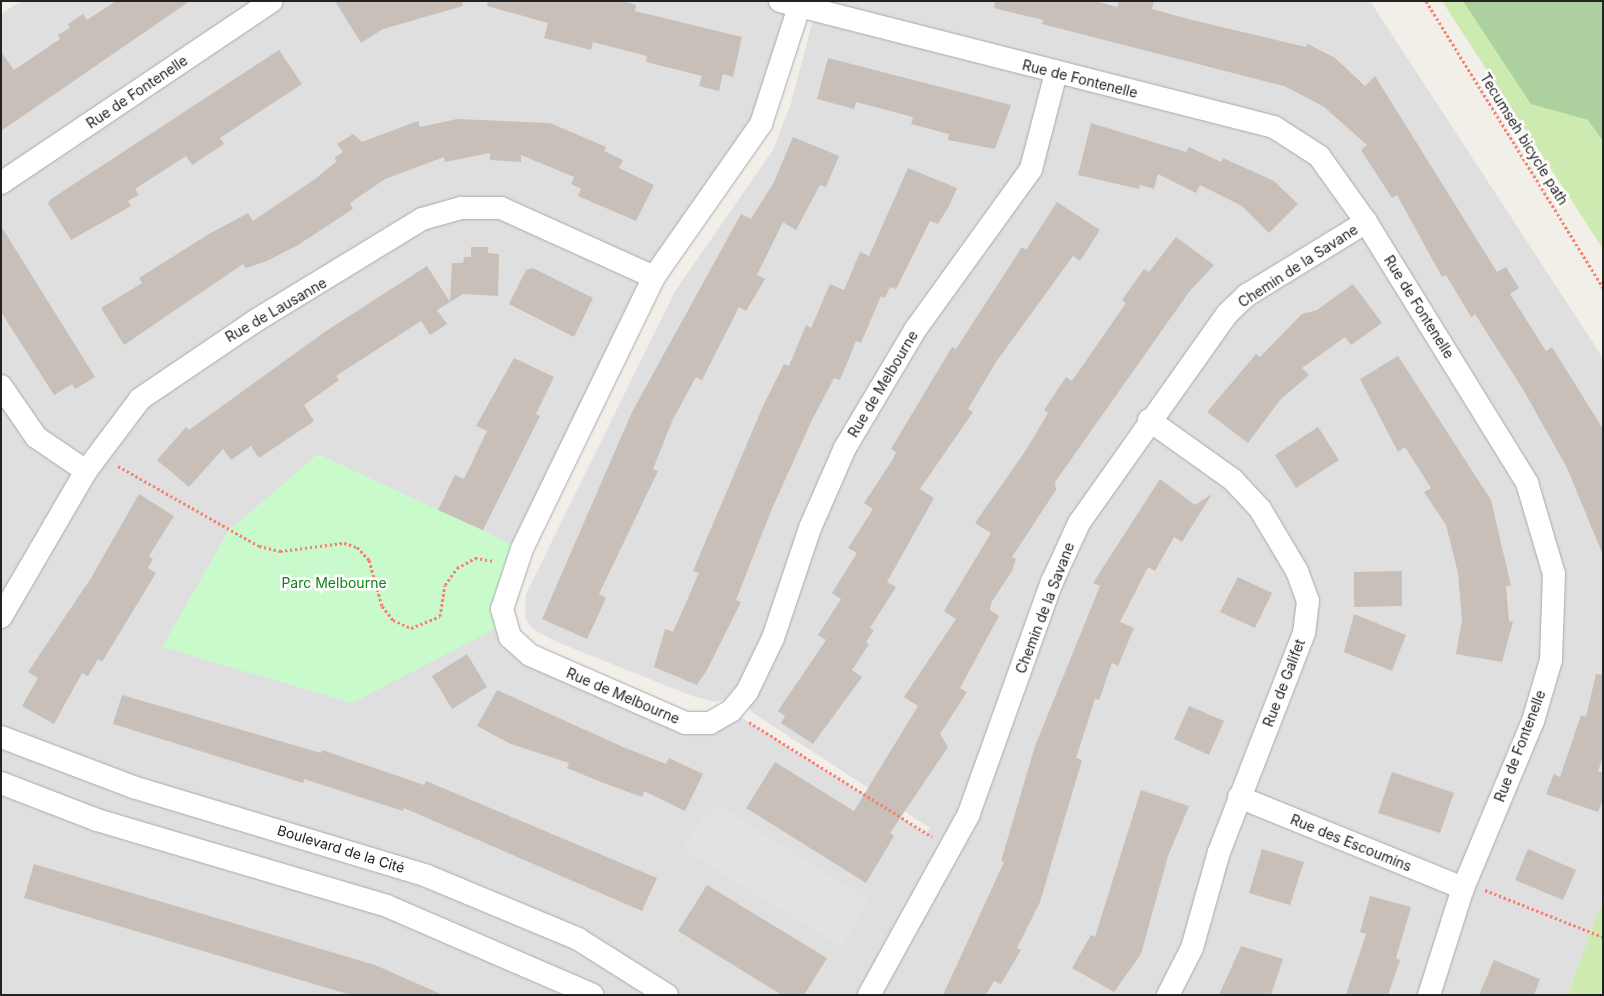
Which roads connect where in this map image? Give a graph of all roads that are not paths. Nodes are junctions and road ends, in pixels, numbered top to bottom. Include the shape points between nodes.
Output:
1 (272, 1) edge
2 (794, 3) edge
3 (1056, 73) junction
4 (1, 183) edge
5 (1366, 222) junction
6 (654, 277) junction
7 (1, 386) edge
8 (1149, 420) junction
9 (92, 462) junction
10 (1, 617) edge
11 (1, 737) edge
12 (1, 783) edge
13 (1239, 798) junction
14 (1463, 888) junction
15 (594, 995) edge
16 (667, 995) edge
17 (869, 995) edge
18 (1168, 995) edge
19 (1429, 995) edge

1 - 4 street, Rue de Fontenelle
2 - 3 street, Rue de Fontenelle
2 - 6 street, Rue de Melbourne via 761,124
3 - 5 street, Rue de Fontenelle via 1290,133 1319,156
3 - 6 street, Rue de Melbourne via 1031,169 915,330 868,406 810,528 773,638 746,692 731,711 710,723 686,723 523,650 504,624 502,609 514,568
5 - 8 street, Chemin de la Savane via 1247,295 1227,314
5 - 14 street, Rue de Fontenelle via 1510,451 1538,510 1554,574 1552,660 1533,720
6 - 9 street, Rue de Lausanne via 520,214 483,207 441,212 402,230 178,370 140,399
7 - 9 street via 36,437
8 - 13 street, Rue de Galifet via 1233,480 1260,509 1297,572 1308,600 1304,633
8 - 17 street, Chemin de la Savane via 1063,555 986,769 951,850
9 - 10 street, Rue de Lausanne
11 - 16 street, Boulevard de la Cité via 133,787 427,876 578,939
12 - 15 street via 97,820 387,906
13 - 14 street, Rue des Escoumins
13 - 18 street, Rue de Galifet via 1192,948
14 - 19 street, Rue de Fontenelle

